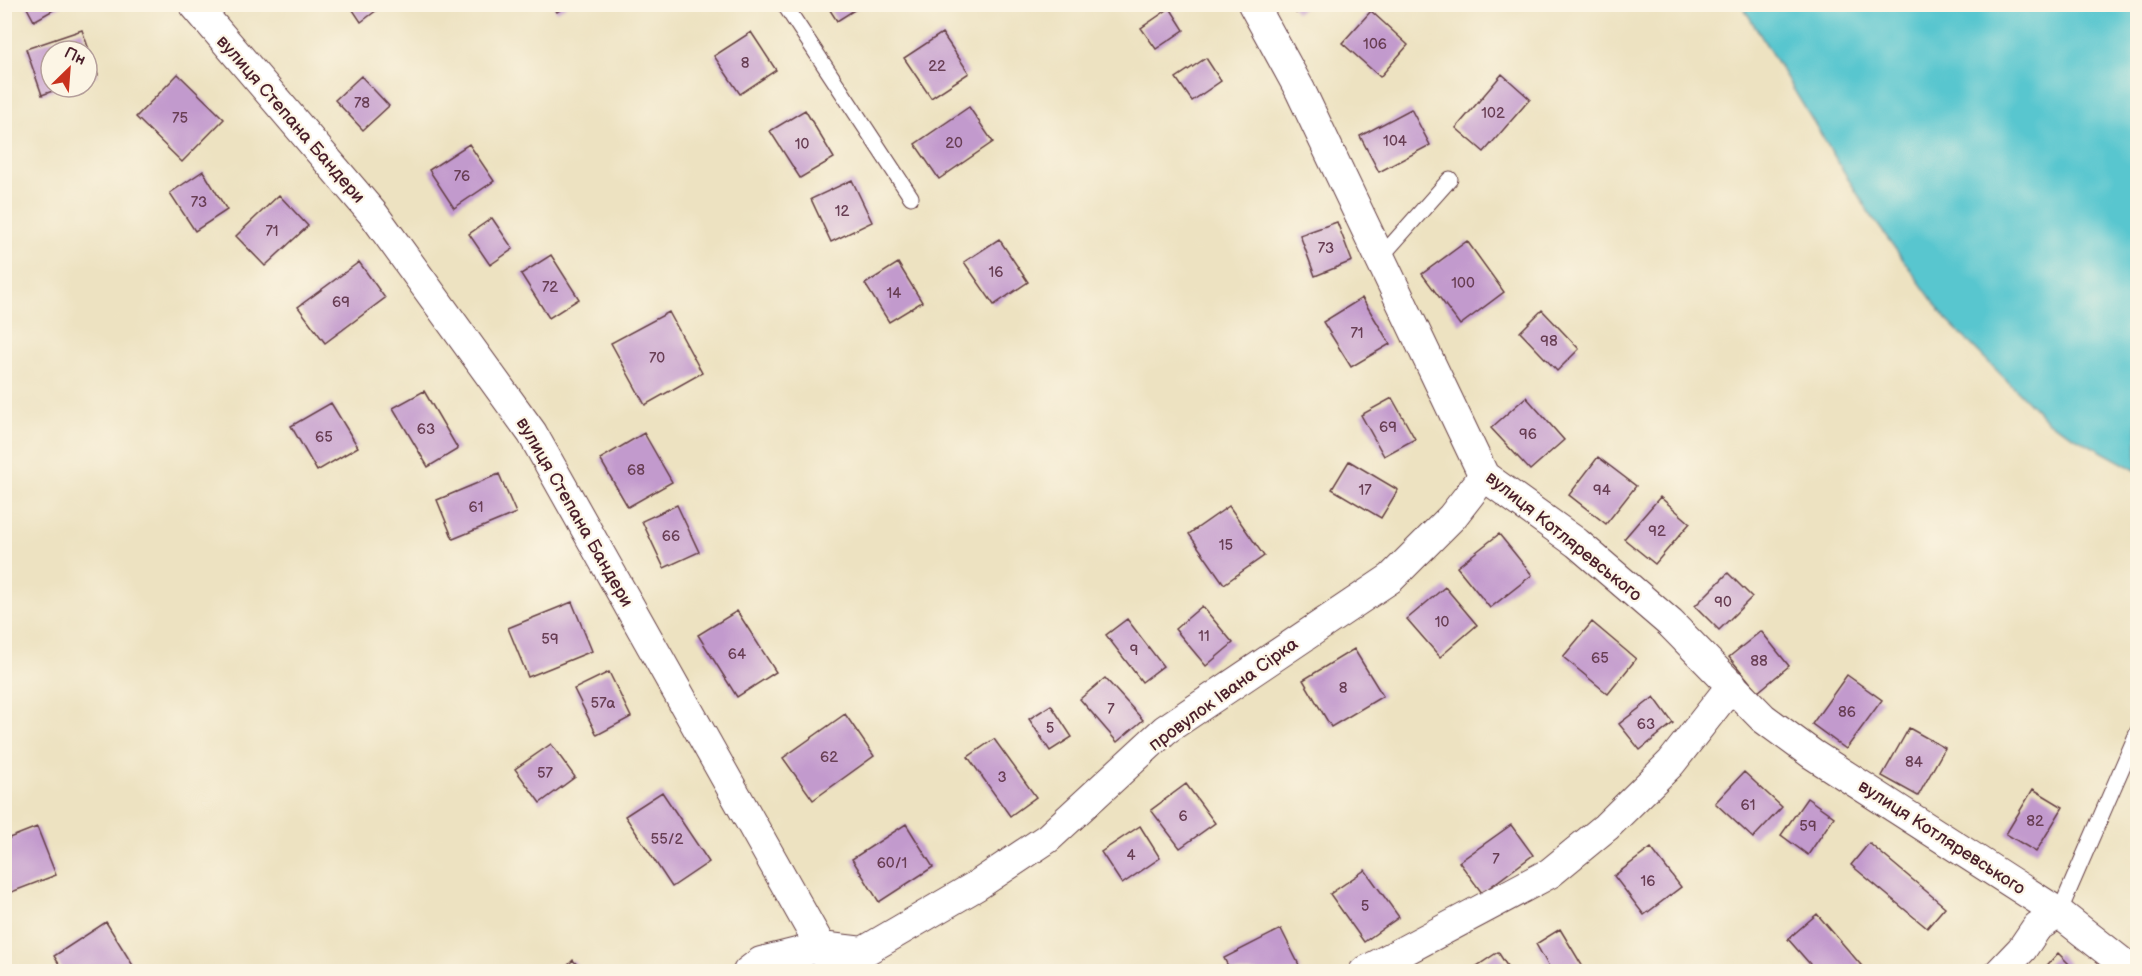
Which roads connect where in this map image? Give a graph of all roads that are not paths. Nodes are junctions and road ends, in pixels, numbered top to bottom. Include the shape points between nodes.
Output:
1 (194, 4) edge
2 (784, 4) edge
3 (1253, 4) edge
4 (1450, 179) dead end
5 (911, 197) dead end
6 (1379, 259) junction
7 (1484, 476) junction
8 (1732, 686) junction
9 (2138, 731) edge
10 (2059, 913) junction
11 (828, 960) edge
12 (748, 972) edge
13 (1364, 972) edge
14 (2000, 972) edge
15 (2134, 972) edge

1 - 11 street, вулиця Степана Бандери via 374,215 532,433
2 - 5 lane
3 - 6 street, вулиця Котляревського via 1300,90
4 - 6 lane
6 - 7 street, вулиця Котляревського
7 - 8 street, вулиця Котляревського via 1586,550 1670,623
7 - 11 street, провулок Івана Сірка via 1452,517 1391,578 1165,730 1048,838 976,886 863,952
8 - 10 street, вулиця Котляревського via 1763,718 1812,754
8 - 13 street via 1671,763 1606,828 1550,873
9 - 10 lane
10 - 14 street via 2037,927
10 - 15 street, вулиця Котляревського
11 - 12 street, провулок Івана Сірка via 761,962

